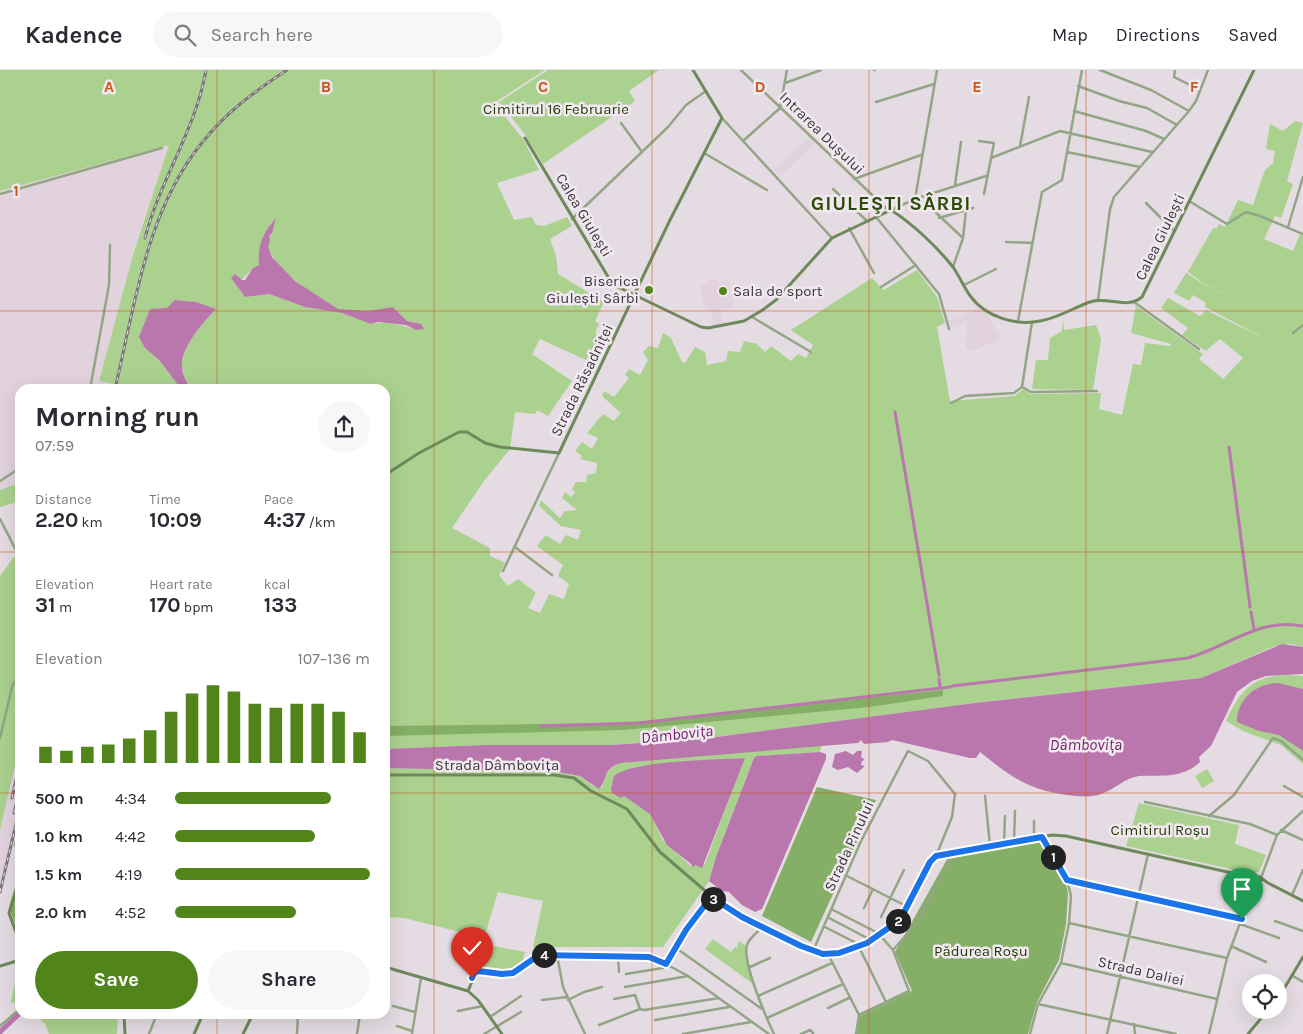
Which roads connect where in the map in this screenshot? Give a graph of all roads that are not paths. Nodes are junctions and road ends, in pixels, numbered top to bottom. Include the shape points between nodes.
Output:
1 (693, 70) edge
2 (742, 70) edge
3 (787, 70) edge
4 (821, 70) edge
5 (937, 70) edge
6 (1082, 70) edge
7 (1100, 70) edge
8 (1114, 70) edge
9 (1174, 70) edge
10 (1208, 70) edge
11 (1254, 70) edge
12 (1113, 74) junction
13 (785, 83) junction
14 (934, 84) junction
15 (1078, 86) junction
16 (1200, 90) junction
17 (706, 91) junction
18 (1029, 97) dead end
19 (876, 102) dead end
20 (780, 108) junction
21 (1189, 111) junction
22 (1074, 112) junction
23 (722, 118) junction
24 (621, 123) dead end
25 (1177, 125) junction
26 (1070, 132) junction
27 (525, 138) dead end
28 (1164, 138) junction
29 (979, 140) dead end
30 (743, 141) junction
31 (961, 142) dead end
32 (1020, 146) junction
33 (162, 148) dead end
34 (642, 152) junction
35 (1067, 152) junction
36 (1152, 152) junction
37 (704, 153) junction
38 (922, 154) junction
39 (991, 158) junction
40 (1140, 167) junction
41 (986, 176) junction
42 (1303, 176) edge
43 (854, 178) junction
44 (955, 186) junction
45 (767, 190) dead end
46 (833, 190) dead end
47 (0, 194) edge
48 (984, 194) dead end
49 (915, 199) junction
50 (1189, 201) junction
51 (1146, 203) dead end
52 (973, 208) dead end
53 (933, 210) dead end
54 (966, 210) junction
55 (890, 211) junction
56 (876, 217) junction
57 (939, 218) junction
58 (572, 219) junction
59 (867, 221) junction
60 (849, 228) junction
61 (1288, 228) junction
62 (1174, 231) junction
63 (1303, 234) edge
64 (832, 238) junction
65 (963, 238) junction
66 (1006, 242) dead end
67 (1033, 243) junction
68 (110, 245) dead end
69 (916, 265) junction
70 (953, 268) junction
71 (996, 268) dead end
72 (874, 273) dead end
73 (882, 286) dead end
74 (964, 286) junction
75 (635, 295) junction
76 (1098, 300) junction
77 (1134, 302) junction
78 (752, 317) junction
79 (1018, 321) junction
80 (1032, 322) junction
81 (1303, 325) edge
82 (949, 329) dead end
83 (1293, 333) dead end
84 (1199, 349) dead end
85 (811, 352) dead end
86 (91, 384) edge
87 (1022, 386) junction
88 (1097, 391) dead end
89 (951, 403) dead end
90 (559, 453) junction
91 (15, 471) edge
92 (390, 472) edge
93 (0, 481) edge
94 (0, 519) edge
95 (515, 547) junction
96 (15, 548) edge
97 (503, 571) dead end
98 (552, 575) dead end
99 (15, 681) edge
100 (0, 738) edge
101 (1303, 760) edge
102 (390, 775) edge
103 (1284, 786) dead end
104 (986, 796) dead end
105 (1303, 797) edge
106 (1145, 802) dead end
107 (1015, 811) dead end
108 (1303, 811) edge
109 (1005, 816) dead end
110 (1209, 816) junction
111 (1034, 821) dead end
112 (1281, 830) junction
113 (1277, 835) junction
114 (1042, 837) junction
115 (1034, 838) junction
116 (1303, 840) edge
117 (1014, 841) junction
118 (1004, 843) junction
119 (990, 846) junction
120 (956, 852) junction
121 (1148, 854) junction
122 (936, 856) junction
123 (904, 870) dead end
124 (1303, 870) edge
125 (847, 876) junction
126 (1067, 880) junction
127 (1259, 880) junction
128 (873, 889) junction
129 (15, 894) edge
130 (1292, 895) junction
131 (1138, 896) junction
132 (711, 897) junction
133 (890, 898) junction
134 (1303, 901) edge
135 (908, 907) junction
136 (864, 908) dead end
137 (833, 910) junction
138 (881, 917) dead end
139 (829, 918) junction
140 (1242, 919) junction
141 (1275, 922) dead end
142 (1069, 923) junction
143 (1240, 924) junction
144 (762, 927) junction
145 (825, 927) junction
146 (15, 928) edge
147 (1303, 931) edge
148 (880, 935) junction
149 (1129, 936) junction
150 (1279, 938) dead end
151 (872, 940) junction
152 (860, 946) junction
153 (1231, 946) junction
154 (676, 948) junction
155 (894, 950) junction
156 (813, 951) junction
157 (828, 954) junction
158 (557, 955) junction
159 (618, 956) junction
160 (1303, 957) edge
161 (770, 958) dead end
162 (1227, 958) junction
163 (15, 962) edge
164 (832, 962) junction
165 (1266, 962) dead end
166 (1061, 963) junction
167 (666, 964) junction
168 (0, 966) edge
169 (671, 966) junction
170 (750, 967) junction
171 (390, 968) edge
172 (619, 972) dead end
173 (626, 974) dead end
174 (421, 976) junction
175 (688, 976) junction
176 (1293, 976) junction
177 (1119, 978) junction
178 (1303, 982) edge
179 (843, 984) junction
180 (1287, 985) edge
181 (602, 987) dead end
182 (625, 987) dead end
183 (468, 990) junction
184 (521, 996) dead end
185 (758, 996) junction
186 (719, 998) junction
187 (850, 998) junction
188 (568, 999) junction
189 (614, 999) dead end
190 (542, 1000) dead end
191 (1217, 1000) junction
192 (886, 1002) junction
193 (1038, 1004) junction
194 (393, 1006) dead end
195 (483, 1006) junction
196 (730, 1007) junction
197 (828, 1008) dead end
198 (640, 1009) junction
199 (763, 1010) junction
200 (415, 1012) junction
201 (458, 1012) dead end
202 (521, 1012) dead end
203 (15, 1013) edge
204 (859, 1015) junction
205 (490, 1016) junction
206 (767, 1018) junction
207 (124, 1019) edge
208 (155, 1019) edge
209 (201, 1019) edge
210 (250, 1019) edge
211 (298, 1019) edge
212 (359, 1019) edge
213 (1110, 1019) junction
214 (1260, 1019) edge
215 (655, 1020) dead end
216 (752, 1022) junction
217 (1134, 1024) junction
218 (599, 1025) dead end
219 (0, 1026) edge
220 (397, 1026) dead end
221 (498, 1027) junction
222 (412, 1032) edge
223 (813, 1033) edge
224 (125, 1034) edge
225 (149, 1034) edge
226 (194, 1034) edge
227 (243, 1034) edge
228 (297, 1034) edge
229 (357, 1034) edge
230 (484, 1034) edge
231 (502, 1034) edge
232 (585, 1034) edge
233 (683, 1034) edge
234 (769, 1034) edge
235 (774, 1034) edge
236 (802, 1034) edge
237 (856, 1034) edge
238 (1030, 1034) edge
239 (1107, 1034) edge
240 (1135, 1034) edge
241 (1176, 1034) edge
242 (1209, 1034) edge
243 (1248, 1034) edge

1 - 17 main road
2 - 20 street, Intrarea Dușului
3 - 13 street
4 - 13 street
5 - 14 street
6 - 15 street
7 - 12 street
8 - 12 street
9 - 16 street via 1174,77
10 - 16 street
11 - 50 main road, Calea Giulești
12 - 21 street via 1152,90
13 - 20 street
14 - 19 street
14 - 38 street
15 - 22 street
15 - 25 street via 1147,108
16 - 21 street
17 - 23 main road
17 - 34 street via 686,105
18 - 32 street
20 - 30 street
20 - 43 street, Intrarea Dușului
21 - 25 street
22 - 26 street
22 - 28 street
23 - 30 street
23 - 37 main road, Strada Răsadniței
24 - 34 street
25 - 28 street
26 - 32 street via 1060,131
26 - 35 street
26 - 36 street
27 - 58 main road, Calea Giulești
28 - 36 street
29 - 39 street via 994,143
30 - 64 street
31 - 44 street
32 - 39 street
33 - 47 street
34 - 58 street
35 - 40 street
35 - 67 street via 1062,180 1042,192
36 - 40 street
37 - 45 street
37 - 75 main road, Strada Răsadniței
38 - 43 street
38 - 49 street
39 - 41 street
40 - 76 street via 1112,202
41 - 44 street
41 - 48 street
42 - 61 street
43 - 55 street, Intrarea Dușului
44 - 49 street
46 - 59 street
49 - 55 street
50 - 61 street via 1227,224 1246,212
50 - 62 main road, Calea Giulești
51 - 62 street
52 - 54 street
53 - 57 street
54 - 57 street
54 - 65 street
55 - 56 main road, Calea Giulești
55 - 70 main road via 905,220
56 - 59 main road, Calea Giulești
56 - 69 street
57 - 65 street
58 - 75 main road, Calea Giulești via 610,280
59 - 60 main road, Calea Giulești
60 - 64 main road, Calea Giulești
60 - 72 street
61 - 63 street
62 - 77 main road, Calea Giulești via 1142,297
64 - 78 main road, Calea Giulești via 776,300
65 - 70 street
66 - 67 street
67 - 79 street
68 - 86 street via 109,285
69 - 73 street
69 - 82 street via 939,294
70 - 74 main road
71 - 74 street
74 - 79 main road via 971,298 988,312
75 - 78 main road, Calea Giulești via 701,327 735,323
75 - 90 main road, Strada Răsadniței
76 - 77 main road
76 - 80 main road via 1050,319
77 - 84 street
78 - 85 street
79 - 80 main road
80 - 87 street
81 - 83 street
87 - 88 street via 1031,392
87 - 89 street via 1014,393 965,396
90 - 92 main road via 500,447 460,432
90 - 95 street, Strada Răsadniței
91 - 93 street
94 - 96 street
95 - 97 street, Strada Răsadniței
95 - 98 street
99 - 100 street
101 - 110 street via 1273,738 1234,795
102 - 132 main road, Strada Dâmbovița via 568,776 627,809 655,848
103 - 105 street
104 - 119 street
106 - 110 street
107 - 117 street
108 - 112 street
109 - 118 street
110 - 113 street via 1253,825
111 - 115 street
112 - 113 street
112 - 116 street
113 - 127 street
114 - 115 main road
114 - 121 main road via 1066,836
114 - 126 street
115 - 117 main road
117 - 118 main road
118 - 119 main road
119 - 120 main road
120 - 122 main road
120 - 155 street via 917,923
121 - 127 main road
121 - 131 street
122 - 125 street, Strada Pinului via 952,817 955,794 928,761 908,752 865,833
122 - 135 main road
123 - 133 street
124 - 130 street
125 - 128 street
125 - 137 street, Strada Pinului
126 - 131 street
126 - 142 street via 1071,893
127 - 130 main road
127 - 140 street
128 - 133 street
128 - 136 street
129 - 146 main road via 10,913
130 - 134 main road
131 - 140 street
131 - 149 street
132 - 144 main road, Strada Dâmbovița
132 - 154 main road
133 - 135 street
133 - 138 street
135 - 148 main road via 903,916
137 - 139 street, Strada Pinului
137 - 148 street
139 - 145 street, Strada Pinului
139 - 151 street
140 - 143 street
141 - 147 street
142 - 149 street
142 - 166 street
143 - 150 street
143 - 153 street
144 - 156 main road, Strada Dâmbovița
144 - 170 street via 747,946
145 - 152 street
145 - 156 street, Strada Pinului
148 - 151 main road
148 - 155 street
149 - 162 street
149 - 177 street
151 - 152 main road
152 - 157 main road
152 - 192 street
153 - 162 street
153 - 165 street
154 - 167 main road
154 - 199 street
155 - 192 street via 910,990
156 - 157 main road, Strada Dâmbovița
157 - 164 street
158 - 159 main road
158 - 183 main road via 537,955 510,974 476,972
158 - 188 street
159 - 167 main road via 651,957
159 - 172 street
160 - 176 main road
161 - 170 street
162 - 191 street
163 - 168 main road
164 - 179 street
164 - 185 street
166 - 177 street, Strada Daliei
166 - 193 street
167 - 169 street
169 - 173 street
169 - 175 street
170 - 185 street
171 - 174 main road
174 - 183 main road
174 - 200 street
175 - 182 street
175 - 186 street
176 - 178 street
176 - 180 main road
177 - 191 street, Strada Daliei
177 - 213 street
179 - 187 street
179 - 206 street
181 - 188 street
183 - 195 main road
184 - 205 street
185 - 199 street
186 - 196 street
186 - 198 street
187 - 197 street
187 - 204 street
188 - 190 street
188 - 232 street
189 - 198 street via 635,995
191 - 242 street
192 - 204 street
193 - 213 street
193 - 238 street
194 - 200 street
195 - 201 street
195 - 205 main road
196 - 215 street
196 - 216 street
198 - 218 street
199 - 206 street
200 - 222 street
202 - 221 street
203 - 219 street
204 - 237 street
205 - 221 main road
206 - 235 street
207 - 224 main road
208 - 225 street
209 - 226 main road
210 - 227 main road
211 - 228 street
212 - 229 street
213 - 217 street
213 - 239 street
214 - 243 main road
216 - 233 street
216 - 234 street
217 - 240 street
217 - 241 street
220 - 222 street
221 - 230 street
221 - 231 main road
223 - 236 street via 810,1030

